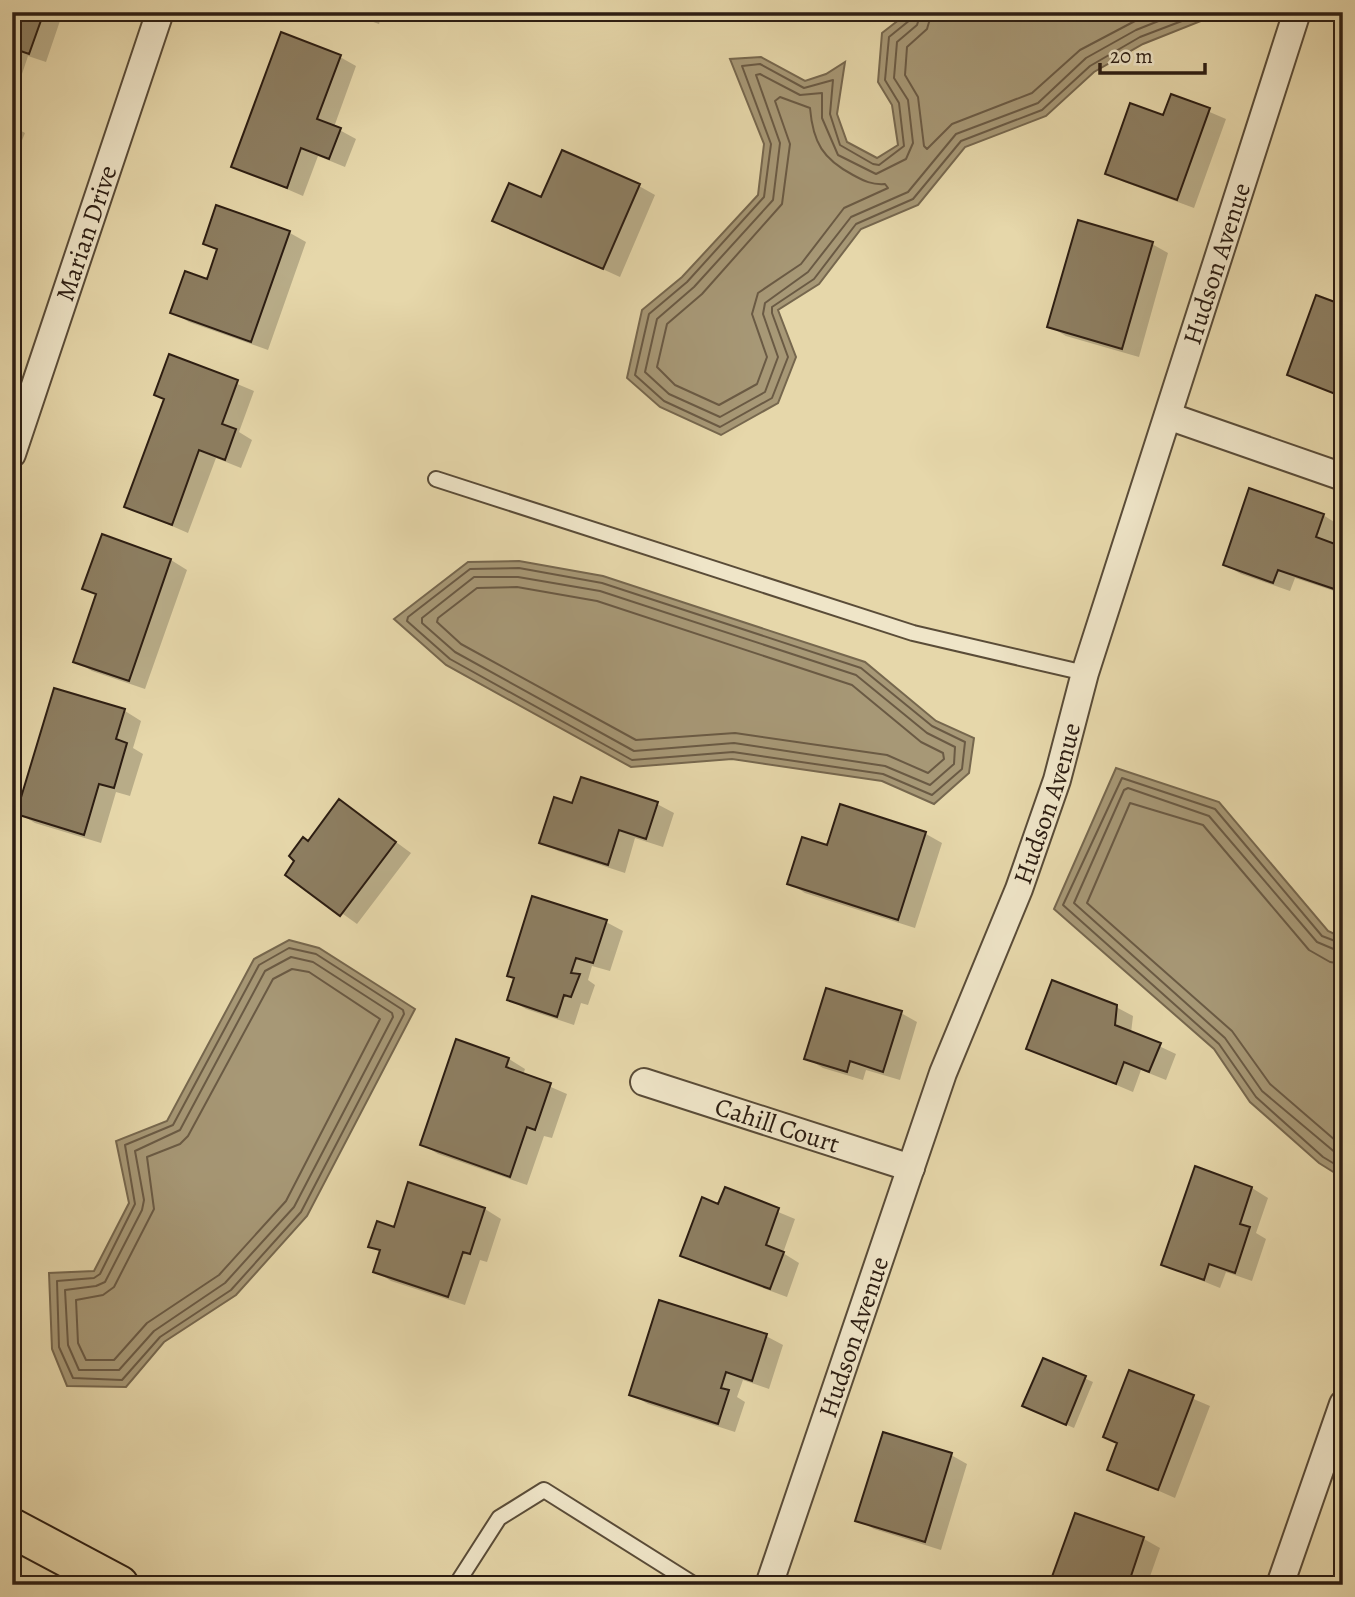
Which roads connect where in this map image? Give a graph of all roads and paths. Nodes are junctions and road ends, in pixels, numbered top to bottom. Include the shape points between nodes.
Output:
1 (160, 12) edge
2 (1297, 12) edge
3 (1168, 416) junction
4 (12, 454) edge
5 (1343, 477) edge
6 (436, 480) dead end
7 (1086, 673) junction
8 (644, 1082) dead end
9 (911, 1168) junction
10 (1343, 1404) edge
11 (12, 1528) edge
12 (119, 1585) edge
13 (456, 1585) edge
14 (695, 1585) edge
15 (769, 1585) edge
16 (1280, 1585) edge

1 - 4 street, Marian Drive
2 - 3 street, Hudson Avenue
3 - 5 street
3 - 7 street, Hudson Avenue
6 - 7 lane via 912,633
7 - 9 street, Hudson Avenue via 1057,780 1019,889 943,1073
8 - 9 street, Cahill Court
9 - 15 street, Hudson Avenue
10 - 16 street
11 - 12 main road
13 - 14 lane via 499,1518 544,1490

